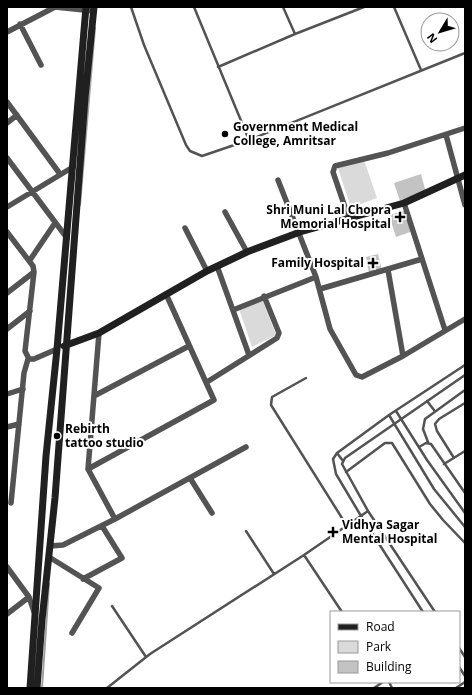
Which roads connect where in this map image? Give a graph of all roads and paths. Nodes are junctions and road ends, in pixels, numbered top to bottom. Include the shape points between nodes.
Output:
1 (131, 7) edge
2 (194, 7) edge
3 (283, 7) edge
4 (364, 7) edge
5 (394, 7) edge
6 (85, 8) edge
7 (94, 9) edge
8 (20, 24) junction
9 (7, 32) edge
10 (295, 34) junction
11 (465, 53) edge
12 (41, 65) dead end
13 (218, 67) junction
14 (420, 70) junction
15 (7, 102) edge
16 (17, 115) junction
17 (7, 123) edge
18 (465, 128) edge
19 (446, 135) junction
20 (250, 140) junction
21 (7, 158) edge
22 (73, 167) junction
23 (60, 174) junction
24 (462, 177) edge
25 (278, 180) dead end
26 (33, 190) junction
27 (404, 203) junction
28 (465, 205) edge
29 (7, 207) edge
30 (225, 212) dead end
31 (349, 219) junction
32 (55, 223) junction
33 (185, 228) dead end
34 (7, 232) edge
35 (300, 232) junction
36 (67, 238) junction
37 (248, 252) junction
38 (422, 259) junction
39 (30, 260) junction
40 (217, 266) junction
41 (388, 270) junction
42 (207, 271) junction
43 (34, 272) junction
44 (316, 277) junction
45 (320, 289) junction
46 (7, 293) edge
47 (166, 294) junction
48 (264, 296) junction
49 (233, 310) junction
50 (30, 311) junction
51 (465, 319) edge
52 (7, 329) edge
53 (444, 330) junction
54 (99, 333) junction
55 (67, 344) junction
56 (189, 346) junction
57 (58, 349) junction
58 (250, 355) junction
59 (403, 356) junction
60 (28, 358) junction
61 (465, 365) edge
62 (465, 375) edge
63 (306, 378) dead end
64 (207, 382) junction
65 (23, 389) junction
66 (465, 390) edge
67 (7, 394) edge
68 (94, 396) junction
69 (427, 401) junction
70 (465, 403) edge
71 (434, 410) junction
72 (396, 411) junction
73 (390, 415) junction
74 (401, 419) junction
75 (395, 423) junction
76 (19, 424) junction
77 (7, 428) edge
78 (428, 442) junction
79 (419, 447) junction
80 (246, 448) dead end
81 (465, 451) edge
82 (337, 453) junction
83 (454, 458) junction
84 (343, 462) junction
85 (444, 464) junction
86 (88, 469) junction
87 (346, 472) junction
88 (190, 478) junction
89 (465, 493) edge
90 (11, 503) dead end
91 (368, 511) junction
92 (212, 513) dead end
93 (465, 513) edge
94 (361, 516) junction
95 (115, 519) junction
96 (102, 526) junction
97 (347, 526) junction
98 (465, 527) edge
99 (246, 531) dead end
100 (465, 543) edge
101 (50, 546) junction
102 (304, 555) junction
103 (49, 557) junction
104 (7, 567) edge
105 (274, 574) junction
106 (83, 579) junction
107 (29, 596) junction
108 (112, 606) dead end
109 (341, 611) edge
110 (422, 611) edge
111 (434, 611) edge
112 (34, 612) junction
113 (7, 614) edge
114 (72, 633) dead end
115 (146, 657) junction
116 (465, 682) edge
117 (30, 688) edge
118 (37, 688) edge
119 (107, 688) edge
120 (456, 688) edge

1 - 20 lane via 144,45 190,151 202,156 208,155
2 - 13 lane
3 - 10 lane
4 - 10 lane
5 - 14 lane
6 - 7 street
6 - 8 street via 55,8
6 - 22 street
7 - 55 street
8 - 9 street
8 - 12 street
10 - 13 lane
11 - 14 lane
13 - 20 lane
14 - 20 lane
15 - 16 street
16 - 17 street
16 - 23 street
18 - 19 street
19 - 24 street
19 - 31 street via 335,166 333,172
21 - 26 street
22 - 23 street
22 - 36 street
23 - 26 street
24 - 27 street
24 - 28 street
25 - 35 street
26 - 29 street
26 - 32 street
27 - 31 street
27 - 38 street
30 - 37 street
31 - 35 street
32 - 36 street
32 - 39 street
33 - 42 street
34 - 39 street
35 - 37 street
35 - 44 street
36 - 57 street
37 - 40 street
38 - 41 street
38 - 53 street
39 - 43 street
40 - 42 street
40 - 49 street
41 - 45 street
41 - 59 street
42 - 47 street
43 - 46 street
43 - 50 street
44 - 45 street
44 - 48 street
45 - 59 street via 334,338 356,375 362,377
47 - 54 street
47 - 56 street
48 - 49 street
48 - 58 street via 278,335
49 - 58 street
50 - 52 street
50 - 60 street via 25,351
51 - 53 street
53 - 59 street
54 - 55 street
54 - 68 street
55 - 57 street
55 - 101 street
56 - 64 street
56 - 68 street
57 - 60 street via 34,359
57 - 112 street via 46,456
58 - 64 street
60 - 65 street
61 - 72 lane
62 - 69 lane
63 - 97 lane via 276,393 271,404
64 - 86 street via 213,402
65 - 67 street
65 - 76 street
66 - 71 lane
68 - 86 street
69 - 71 lane
69 - 74 lane
70 - 83 lane via 439,419 436,424 437,431
71 - 78 lane via 423,422
72 - 73 lane
72 - 74 lane
73 - 75 lane
73 - 82 lane
74 - 75 lane
74 - 79 lane
75 - 84 lane
75 - 98 lane via 434,489
76 - 77 street
76 - 90 street
78 - 79 lane
78 - 85 lane
79 - 93 lane
80 - 88 street
81 - 83 lane
82 - 84 lane
82 - 94 lane via 333,459 333,469
83 - 85 lane
84 - 87 lane
85 - 89 lane
86 - 95 street
87 - 91 lane
87 - 100 lane via 385,443 392,443 430,504
88 - 92 street
88 - 95 street
91 - 94 lane
91 - 111 lane
94 - 97 lane
94 - 110 lane
95 - 96 street
96 - 101 street via 63,545
96 - 106 street via 122,558
97 - 102 lane
99 - 105 lane
101 - 103 street
102 - 105 lane
102 - 109 lane
103 - 106 street
103 - 118 street
104 - 107 street
105 - 115 lane
106 - 114 street via 99,590
107 - 112 street
107 - 113 street
108 - 115 lane
112 - 117 street
115 - 119 lane
116 - 120 lane

